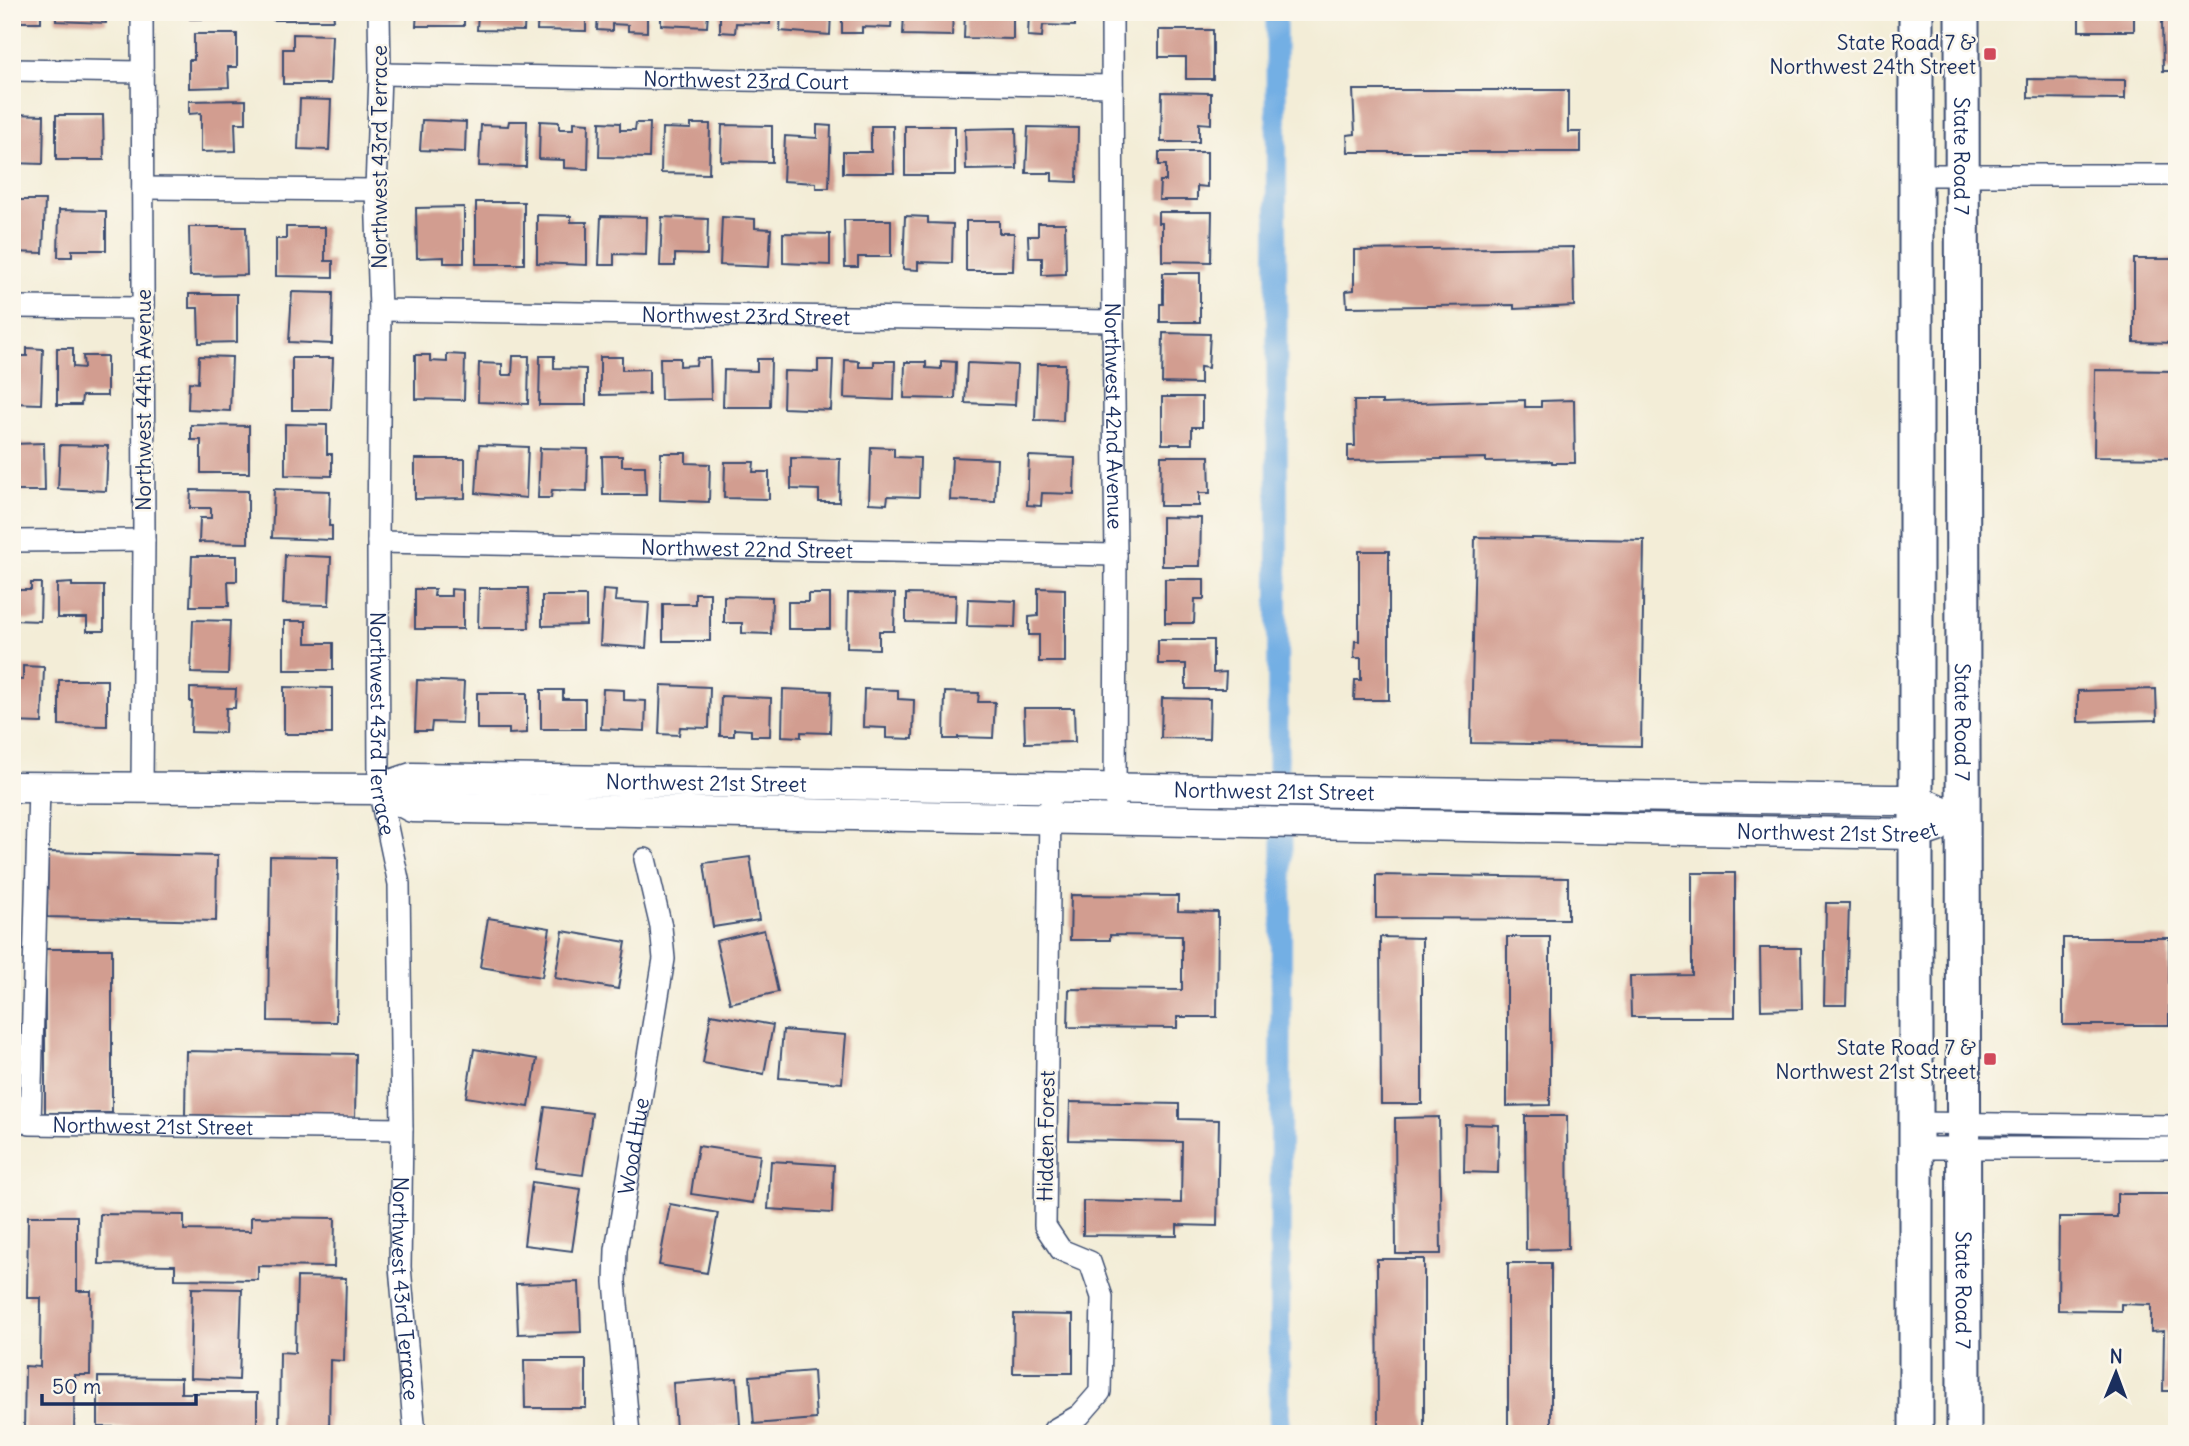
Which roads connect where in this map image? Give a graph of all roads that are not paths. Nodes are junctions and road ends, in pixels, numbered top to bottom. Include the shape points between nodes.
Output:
1 (142, 12) edge
2 (379, 12) edge
3 (1112, 12) edge
4 (1916, 12) edge
5 (1962, 12) edge
6 (12, 70) edge
7 (142, 72) junction
8 (380, 74) junction
9 (1112, 86) junction
10 (2177, 175) edge
11 (1916, 176) junction
12 (1962, 176) junction
13 (143, 188) junction
14 (376, 190) junction
15 (12, 307) edge
16 (142, 308) junction
17 (380, 310) junction
18 (1113, 321) junction
19 (144, 540) junction
20 (12, 541) edge
21 (378, 542) junction
22 (1116, 555) junction
23 (26, 787) edge
24 (142, 787) junction
25 (1050, 788) junction
26 (1115, 788) junction
27 (379, 789) junction
28 (1916, 800) junction
29 (1050, 819) junction
30 (1115, 820) junction
31 (1962, 820) junction
32 (1916, 834) junction
33 (645, 859) dead end
34 (2177, 1125) edge
35 (402, 1129) junction
36 (1917, 1135) junction
37 (1963, 1136) junction
38 (2177, 1149) edge
39 (415, 1434) edge
40 (629, 1434) edge
41 (1052, 1434) edge
42 (1916, 1434) edge
43 (1964, 1434) edge

1 - 7 street, Northwest 44th Avenue
2 - 8 street, Northwest 43rd Terrace
3 - 9 street, Northwest 42nd Avenue
4 - 11 main road
5 - 12 main road, State Road 7
6 - 7 street
7 - 13 street, Northwest 44th Avenue
8 - 9 street, Northwest 23rd Court
8 - 14 street, Northwest 43rd Terrace
9 - 18 street, Northwest 42nd Avenue
10 - 12 street
11 - 12 street
11 - 28 main road
12 - 31 main road, State Road 7
13 - 14 street
13 - 16 street, Northwest 44th Avenue
14 - 17 street, Northwest 43rd Terrace
15 - 16 street
16 - 19 street, Northwest 44th Avenue
17 - 18 street, Northwest 23rd Street
17 - 21 street, Northwest 43rd Terrace
18 - 22 street, Northwest 42nd Avenue
19 - 20 street
19 - 24 street, Northwest 44th Avenue
21 - 22 street, Northwest 22nd Street
21 - 27 street, Northwest 43rd Terrace
22 - 26 street, Northwest 42nd Avenue
23 - 24 street, Northwest 21st Street
23 - 35 street, Northwest 21st Street via 30,1124
24 - 27 street, Northwest 21st Street
25 - 26 street, Northwest 21st Street
25 - 27 street, Northwest 21st Street via 412,778
25 - 29 street, Hidden Forest
26 - 28 street, Northwest 21st Street
26 - 30 street, Northwest 42nd Avenue
27 - 29 street, Northwest 21st Street via 412,807
27 - 35 street, Northwest 43rd Terrace via 399,884
28 - 31 street, Northwest 21st Street
28 - 32 main road
29 - 30 street, Northwest 21st Street
29 - 41 street, Hidden Forest via 1045,1226 1061,1251 1090,1262 1102,1297 1100,1392 1080,1415
30 - 32 street, Northwest 21st Street
31 - 32 street, Northwest 21st Street
31 - 37 main road, State Road 7
32 - 36 main road
33 - 40 street, Wood Hue via 662,927 664,959 617,1250 615,1282
34 - 37 street
35 - 39 street, Northwest 43rd Terrace via 400,1267
36 - 37 street
36 - 42 main road
37 - 38 street
37 - 43 main road, State Road 7

